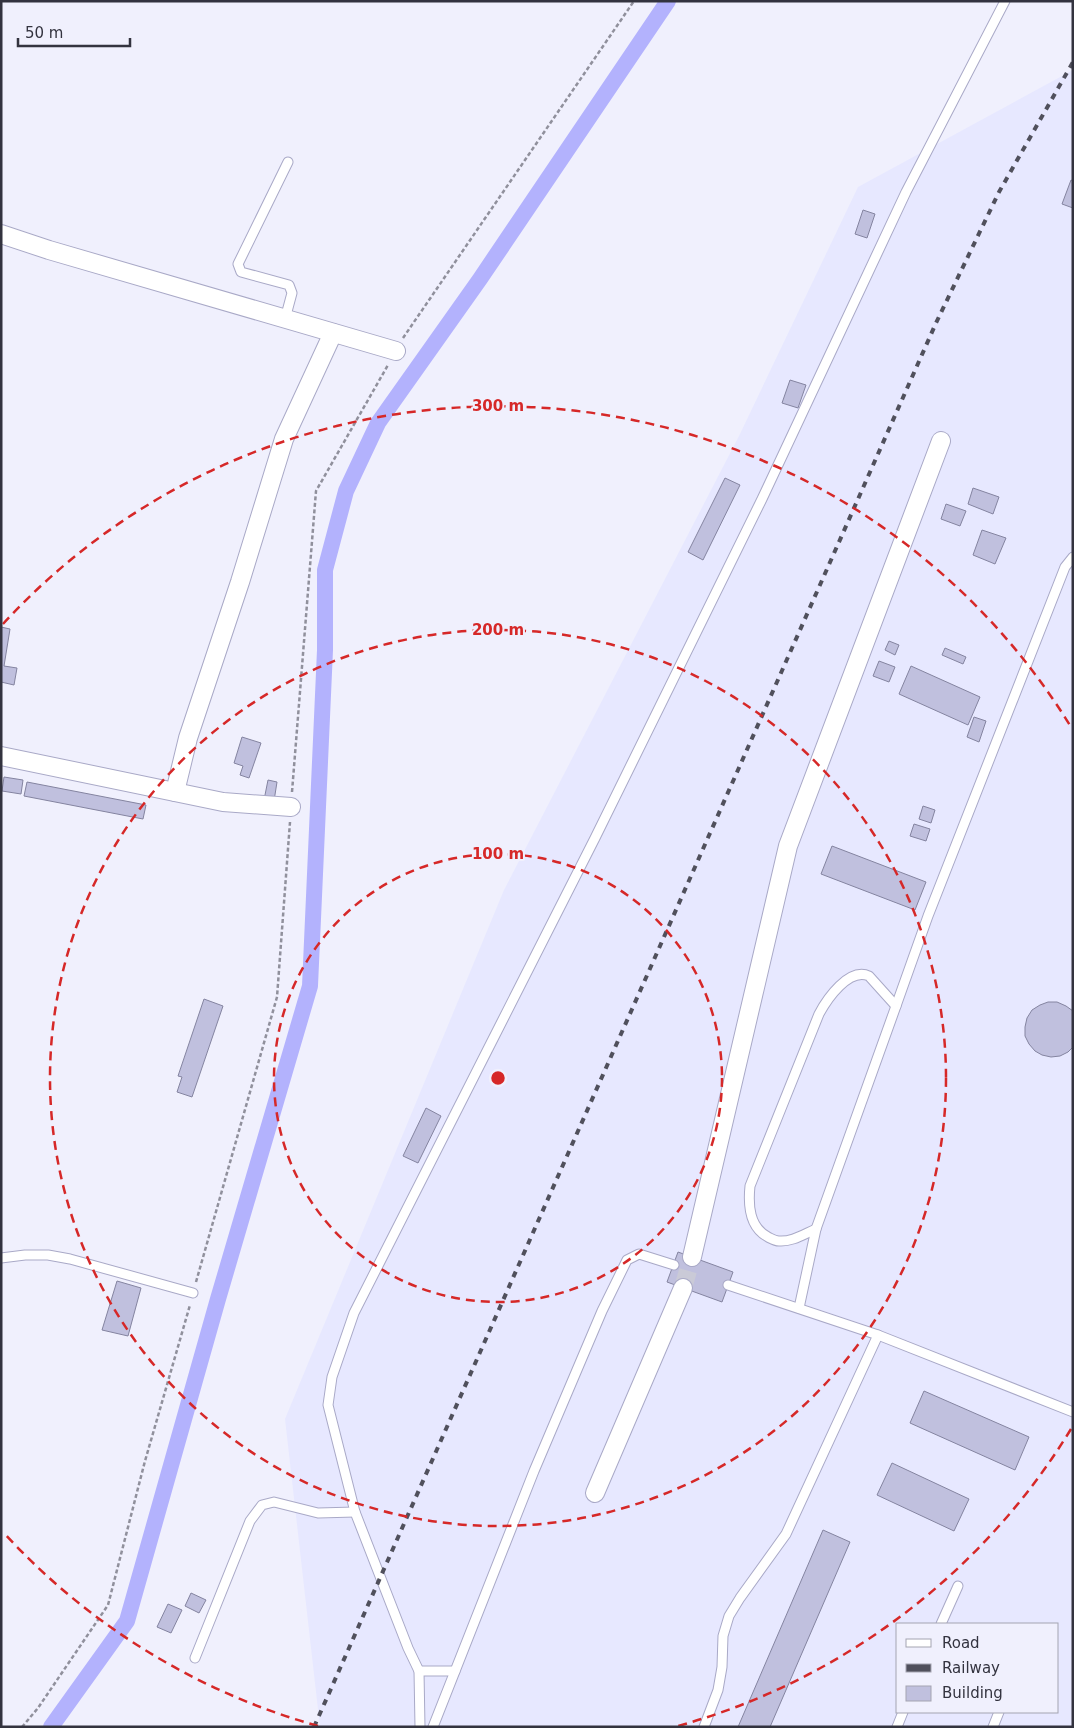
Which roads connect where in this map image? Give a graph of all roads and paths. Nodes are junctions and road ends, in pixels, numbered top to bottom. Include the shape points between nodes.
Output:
1 (634, 1) edge
2 (1005, 1) edge
3 (288, 162) dead end
4 (1, 234) edge
5 (285, 319) junction
6 (333, 333) junction
7 (396, 351) junction
8 (942, 441) dead end
9 (1073, 557) edge
10 (1, 756) edge
11 (175, 792) junction
12 (291, 807) junction
13 (896, 1006) junction
14 (816, 1229) junction
15 (692, 1257) tunnel mouth
16 (1, 1258) edge
17 (674, 1266) dead end
18 (728, 1284) dead end
19 (683, 1288) tunnel mouth
20 (193, 1293) junction
21 (799, 1308) junction
22 (878, 1335) junction
23 (1073, 1412) edge
24 (595, 1493) dead end
25 (354, 1512) junction
26 (958, 1586) dead end
27 (941, 1623) edge
28 (195, 1658) dead end
29 (419, 1671) junction
30 (455, 1671) junction
31 (903, 1713) edge
32 (999, 1713) edge
33 (22, 1727) edge
34 (420, 1727) edge
35 (433, 1727) edge
36 (704, 1727) edge
37 (897, 1727) edge
38 (993, 1727) edge

1 - 7 path
2 - 25 lane via 906,192 762,499 595,838 354,1313 332,1377 328,1405
3 - 5 lane via 238,264 241,272 289,285 292,294
4 - 5 street
5 - 6 street
6 - 7 street
6 - 11 street via 284,439 188,738
7 - 12 path via 316,491
8 - 15 street via 788,846
9 - 13 lane via 1065,566
10 - 11 street
11 - 12 street via 223,802
12 - 20 path via 277,997
13 - 14 lane
13 - 14 lane via 865,974 852,977 827,998 750,1186 750,1215 765,1236 777,1242 792,1240
14 - 21 lane
16 - 20 lane via 25,1254 70,1259
17 - 30 lane via 639,1254 627,1260 534,1471
18 - 21 lane
19 - 24 street
20 - 33 path via 108,1605
21 - 22 lane
22 - 23 lane
22 - 36 lane via 786,1534 729,1616 723,1636 718,1690
25 - 28 lane via 318,1513 274,1502 262,1505 250,1521
25 - 29 lane
26 - 27 lane
29 - 30 lane
29 - 34 lane
30 - 35 lane
31 - 37 lane
32 - 38 lane

